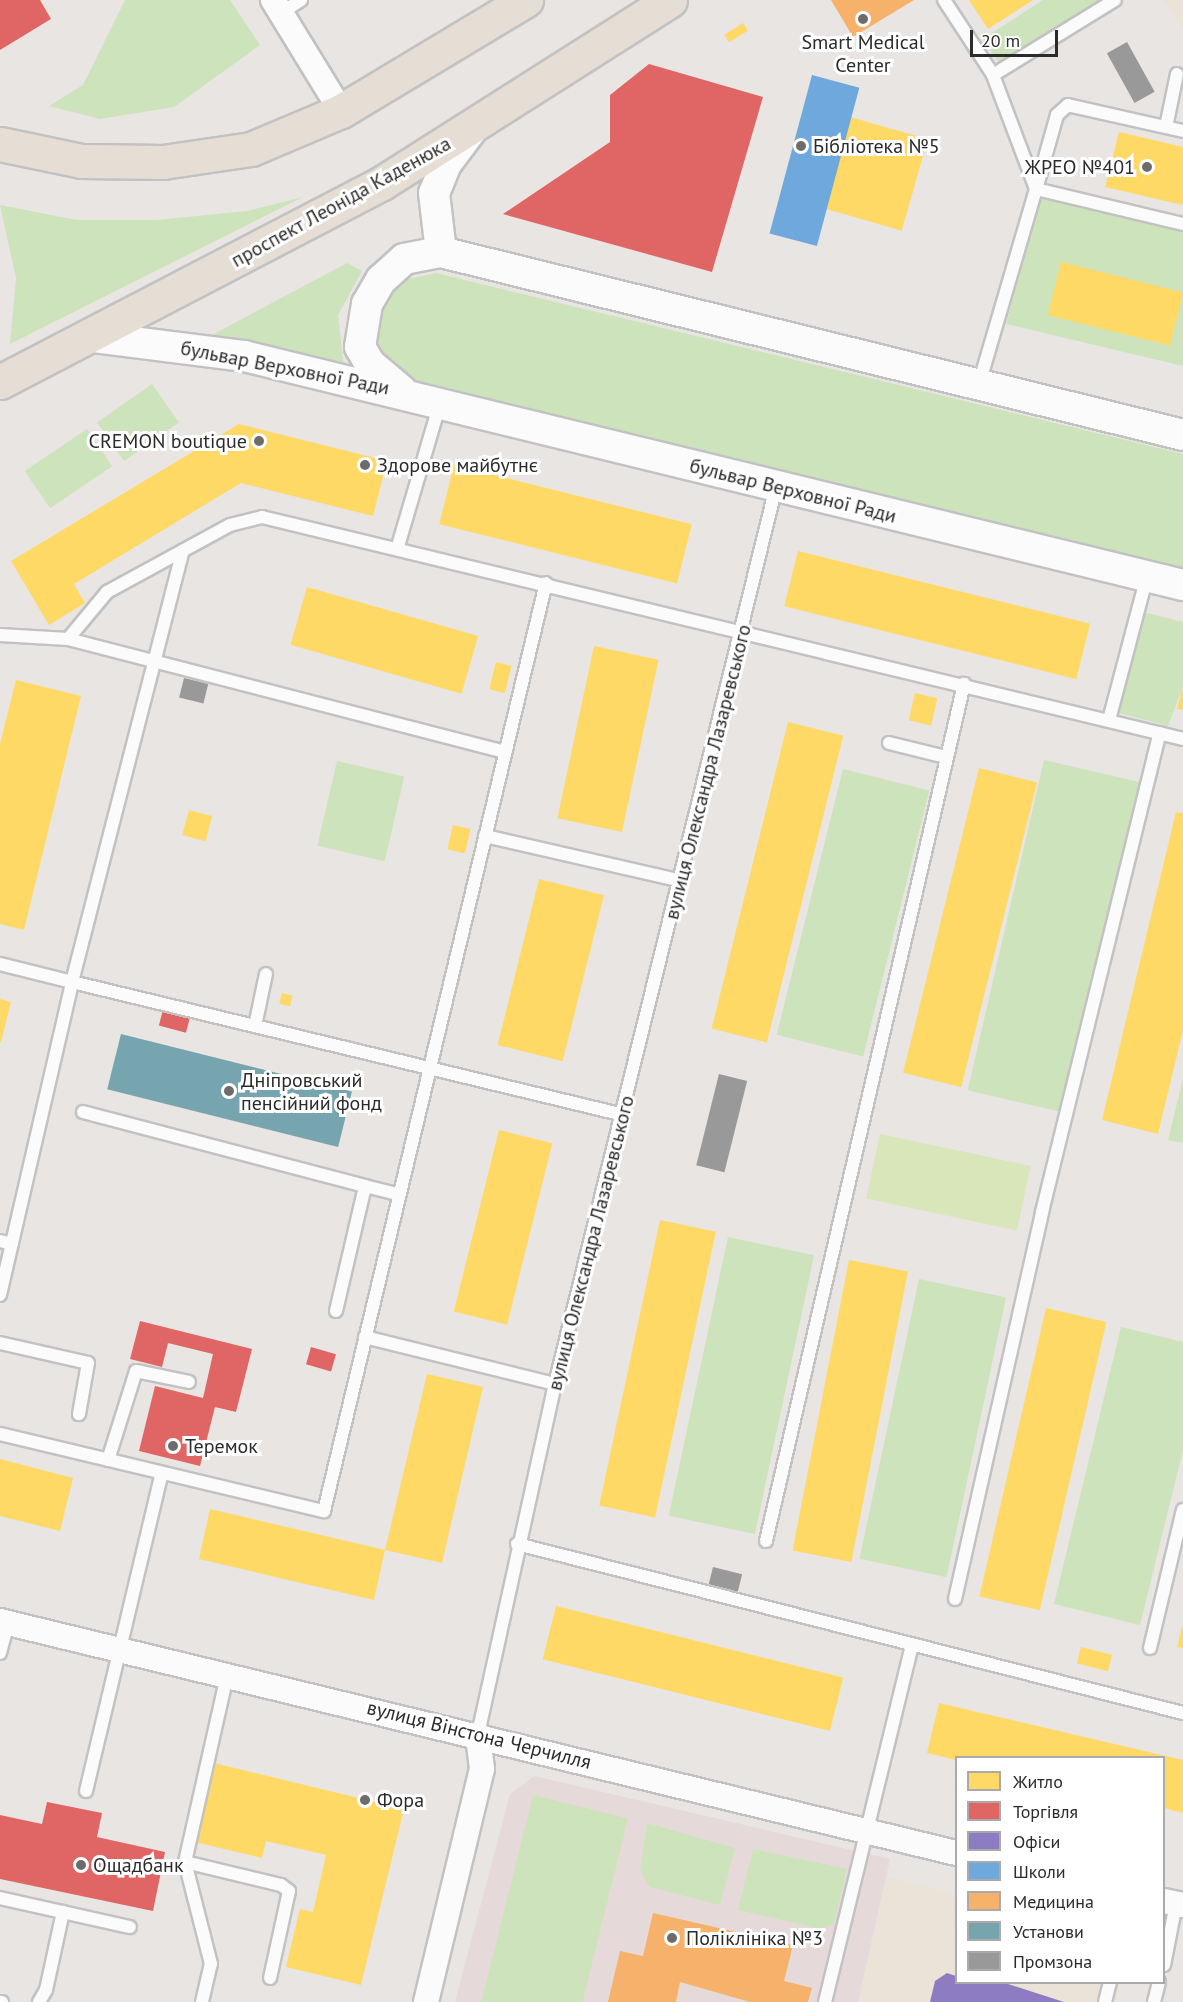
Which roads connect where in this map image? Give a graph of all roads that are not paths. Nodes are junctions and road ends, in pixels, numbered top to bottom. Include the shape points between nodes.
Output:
1 (526, 0) edge
2 (670, 0) edge
3 (944, 0) edge
4 (1115, 0) edge
5 (285, 4) edge
6 (1177, 74) dead end
7 (993, 75) junction
8 (341, 111) junction
9 (474, 127) junction
10 (1166, 127) junction
11 (1183, 131) edge
12 (0, 144) edge
13 (1036, 189) junction
14 (1183, 224) edge
15 (441, 252) junction
16 (93, 338) junction
17 (0, 382) edge
18 (980, 384) junction
19 (404, 393) junction
20 (440, 402) junction
21 (1183, 435) edge
22 (776, 487) junction
23 (398, 546) junction
24 (183, 551) junction
25 (1147, 576) junction
26 (546, 583) junction
27 (1183, 585) edge
28 (744, 629) junction
29 (0, 635) edge
30 (68, 639) junction
31 (155, 660) junction
32 (964, 684) junction
33 (1109, 720) junction
34 (1160, 733) junction
35 (1183, 739) edge
36 (889, 743) dead end
37 (505, 752) junction
38 (946, 758) junction
39 (485, 836) junction
40 (681, 881) junction
41 (0, 964) edge
42 (267, 974) dead end
43 (72, 982) junction
44 (255, 1026) junction
45 (429, 1068) junction
46 (83, 1112) dead end
47 (624, 1115) junction
48 (365, 1186) junction
49 (398, 1194) junction
50 (6, 1243) edge
51 (0, 1295) edge
52 (336, 1311) dead end
53 (365, 1337) junction
54 (0, 1343) edge
55 (189, 1382) dead end
56 (555, 1384) junction
57 (79, 1414) dead end
58 (0, 1434) edge
59 (108, 1460) junction
60 (162, 1473) junction
61 (1183, 1510) edge
62 (766, 1541) dead end
63 (517, 1544) junction
64 (955, 1599) dead end
65 (4, 1622) edge
66 (912, 1644) junction
67 (1150, 1648) dead end
68 (119, 1650) junction
69 (0, 1653) edge
70 (227, 1676) junction
71 (1183, 1713) edge
72 (478, 1734) junction
73 (86, 1791) dead end
74 (870, 1832) junction
75 (955, 1853) edge
76 (185, 1862) junction
77 (0, 1898) edge
78 (1174, 1903) edge
79 (63, 1912) junction
80 (130, 1927) dead end
81 (1165, 1953) edge
82 (270, 1977) dead end
83 (1110, 1984) edge
84 (1159, 1984) edge
85 (39, 2002) edge
86 (202, 2002) edge
87 (426, 2002) edge
88 (825, 2002) edge
89 (1105, 2002) edge
90 (1154, 2002) edge

1 - 8 highway
2 - 9 highway, проспект Леоніда Каденюка
3 - 7 lane
4 - 7 lane
5 - 8 street
6 - 10 lane
7 - 13 lane
8 - 12 highway via 251,149 163,162 82,161
9 - 15 street via 446,164 434,193
9 - 16 highway, проспект Леоніда Каденюка via 382,183
10 - 11 lane
10 - 13 lane via 1077,106 1062,108
13 - 14 lane
13 - 18 lane
15 - 18 street, бульвар Верховної Ради
15 - 19 street, бульвар Верховної Ради via 405,259 381,280 361,327 360,347 370,364
16 - 17 highway, проспект Леоніда Каденюка
16 - 19 street, бульвар Верховної Ради via 244,356
18 - 21 street, бульвар Верховної Ради
19 - 20 street, бульвар Верховної Ради
20 - 22 street, бульвар Верховної Ради
20 - 23 lane
22 - 25 street, бульвар Верховної Ради
22 - 28 lane, вулиця Олександра Лазаревського
23 - 24 lane via 262,517 230,525
23 - 26 lane
24 - 30 lane via 107,592
24 - 31 lane
25 - 27 street, бульвар Верховної Ради
25 - 33 lane
26 - 28 lane
26 - 37 lane
28 - 32 lane
28 - 40 lane, вулиця Олександра Лазаревського
29 - 30 lane
30 - 31 lane
31 - 37 lane
31 - 43 lane
32 - 33 lane
32 - 38 lane
33 - 34 lane
34 - 35 lane
34 - 64 lane via 1042,1212
36 - 38 lane
37 - 39 lane
38 - 62 lane
39 - 40 lane
39 - 45 lane
40 - 47 lane, вулиця Олександра Лазаревського
41 - 43 lane
42 - 44 lane
43 - 44 lane
43 - 50 lane
44 - 45 lane
45 - 47 lane
45 - 49 lane
46 - 48 lane
47 - 56 lane, вулиця Олександра Лазаревського
48 - 49 lane
48 - 52 lane
49 - 53 lane
50 - 51 lane
53 - 56 lane
53 - 60 lane via 324,1511
54 - 57 lane via 88,1363
55 - 59 lane via 136,1371
56 - 63 lane, вулиця Олександра Лазаревського
58 - 59 lane
59 - 60 lane
60 - 68 lane
61 - 67 lane
63 - 66 lane
63 - 72 lane, вулиця Олександра Лазаревського
65 - 68 street, вулиця Вінстона Черчилля
65 - 69 lane
66 - 71 lane
66 - 74 lane
68 - 70 street, вулиця Вінстона Черчилля
68 - 73 lane
70 - 72 street, вулиця Вінстона Черчилля
70 - 76 lane
72 - 74 street, вулиця Вінстона Черчилля
72 - 87 street, вулиця Олександра Лазаревського via 482,1769
74 - 75 street, вулиця Вінстона Черчилля
74 - 88 lane
76 - 82 lane via 281,1884 289,1891
76 - 86 lane via 212,1964
77 - 79 lane
78 - 81 lane
79 - 80 lane
79 - 85 lane
83 - 89 lane
84 - 90 lane

